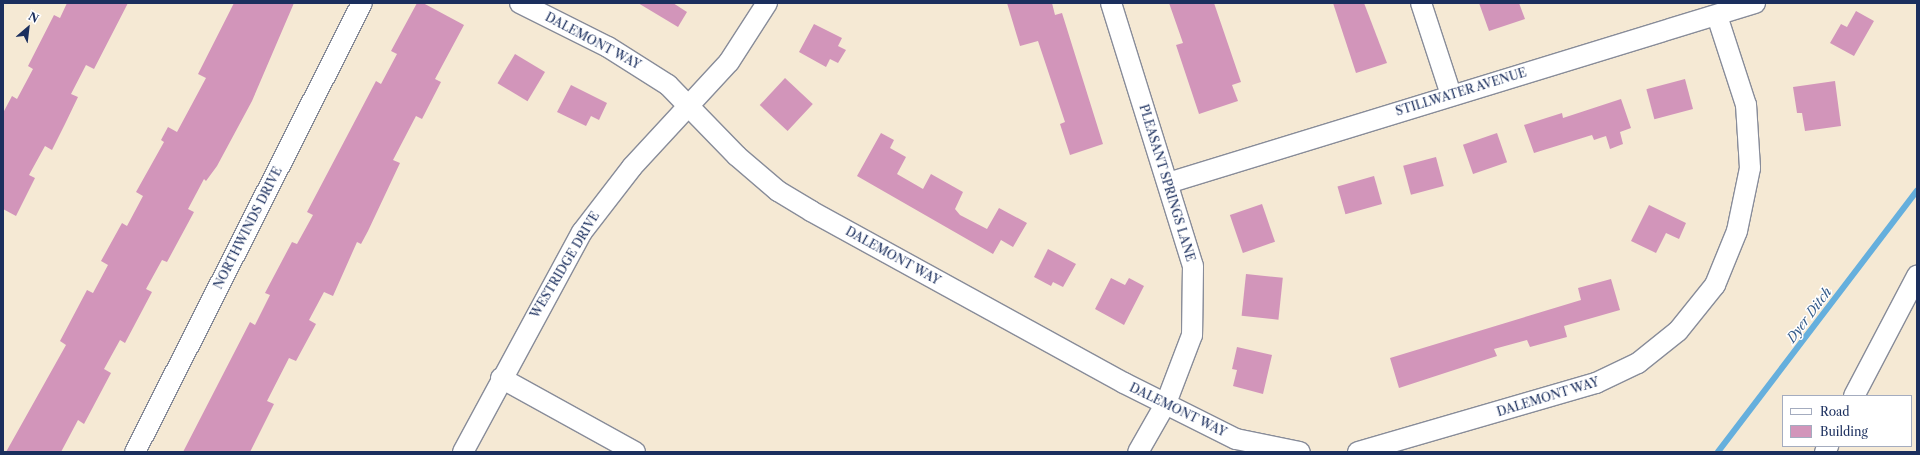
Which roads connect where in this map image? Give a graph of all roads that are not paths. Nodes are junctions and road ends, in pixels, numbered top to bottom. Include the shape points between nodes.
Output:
1 (362, 3) edge
2 (520, 3) edge
3 (768, 3) edge
4 (1111, 3) edge
5 (1421, 3) edge
6 (1755, 3) edge
7 (1717, 16) junction
8 (1451, 95) junction
9 (689, 106) junction
10 (1168, 183) junction
11 (1917, 276) edge
12 (501, 378) junction
13 (1855, 395) edge
14 (1166, 403) junction
15 (135, 452) edge
16 (464, 452) edge
17 (635, 452) edge
18 (1138, 452) edge
19 (1300, 452) edge
20 (1358, 452) edge

1 - 15 street, NORTHWINDS DRIVE
2 - 9 street, DALEMONT WAY via 632,60 668,85
3 - 9 street, WESTRIDGE DRIVE via 729,62
4 - 10 street, PLEASANT SPRINGS LANE
5 - 8 street
6 - 7 street, STILLWATER AVENUE
7 - 8 street, STILLWATER AVENUE
7 - 20 street, DALEMONT WAY via 1746,106 1750,168 1737,231 1715,285 1678,331 1638,363 1596,383
8 - 10 street, STILLWATER AVENUE
9 - 12 street, WESTRIDGE DRIVE via 632,167 582,232
9 - 14 street, DALEMONT WAY via 778,191 1124,383
10 - 14 street, PLEASANT SPRINGS LANE via 1193,266 1192,336
11 - 13 street
12 - 16 street, WESTRIDGE DRIVE
12 - 17 street
14 - 18 street, PLEASANT SPRINGS LANE
14 - 19 street, DALEMONT WAY via 1236,439

